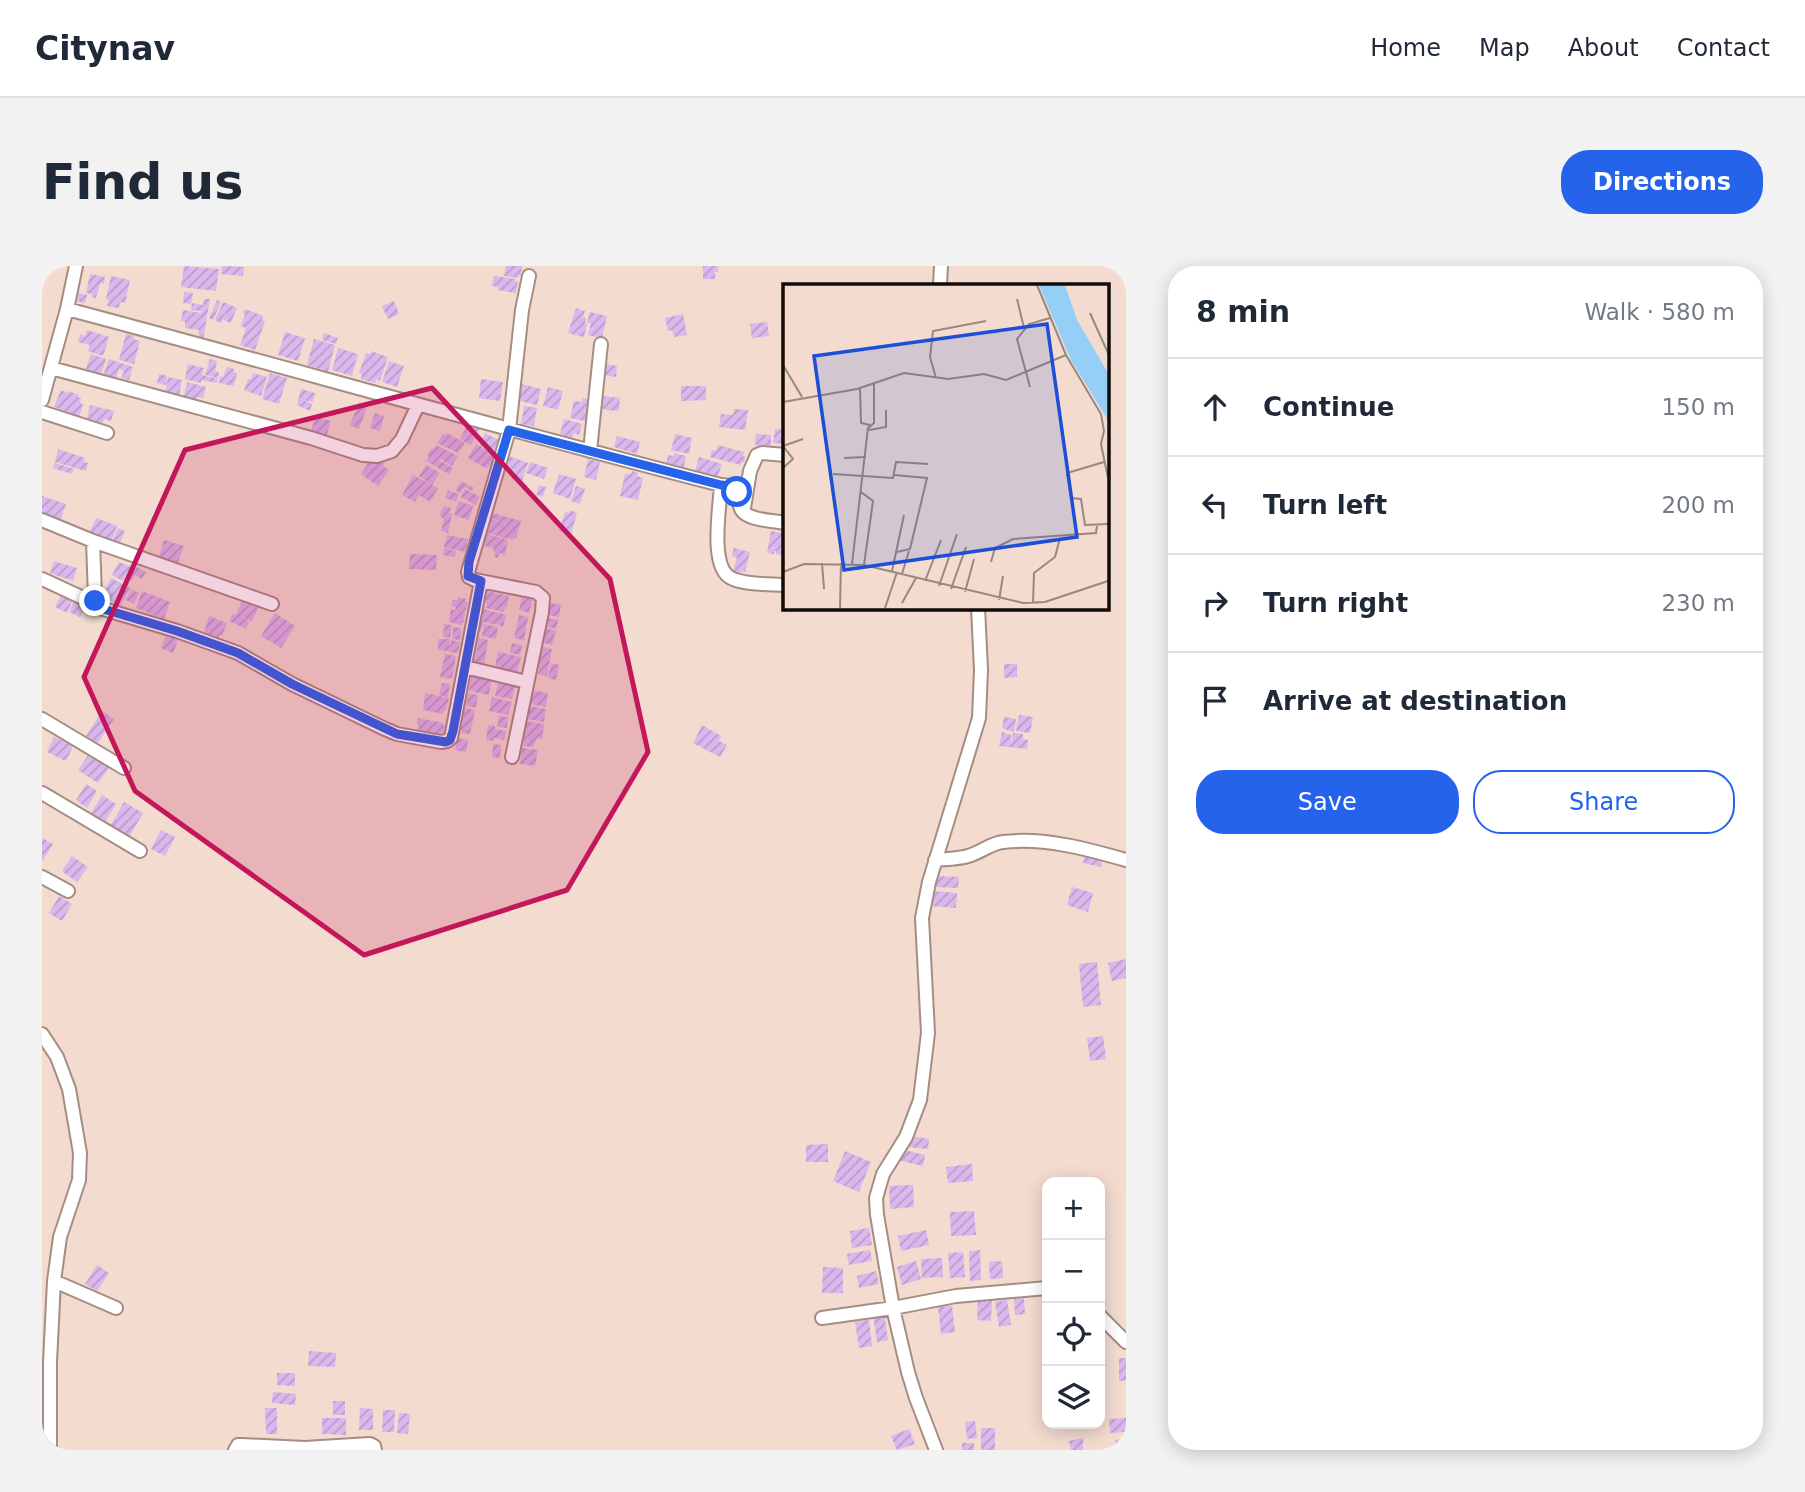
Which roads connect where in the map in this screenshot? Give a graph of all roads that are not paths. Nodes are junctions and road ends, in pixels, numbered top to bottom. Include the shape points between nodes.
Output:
1 (76, 266) edge
2 (941, 266) edge
3 (529, 276) dead end
4 (940, 284) edge
5 (67, 309) junction
6 (601, 344) dead end
7 (51, 368) junction
8 (42, 400) edge
9 (421, 406) junction
10 (42, 412) edge
11 (509, 430) junction
12 (107, 433) dead end
13 (590, 452) junction
14 (783, 455) edge
15 (721, 485) junction
16 (743, 513) junction
17 (42, 520) edge
18 (783, 523) edge
19 (93, 541) junction
20 (42, 579) edge
21 (481, 581) junction
22 (783, 585) edge
23 (96, 604) junction
24 (272, 604) dead end
25 (978, 609) edge
26 (465, 667) junction
27 (527, 682) junction
28 (42, 719) edge
29 (512, 757) dead end
30 (124, 768) dead end
31 (42, 793) edge
32 (140, 851) dead end
33 (935, 860) junction
34 (1126, 860) edge
35 (42, 877) edge
36 (68, 891) dead end
37 (42, 1034) edge
38 (54, 1281) junction
39 (1042, 1288) edge
40 (116, 1308) dead end
41 (894, 1308) junction
42 (822, 1318) dead end
43 (1105, 1321) edge
44 (1123, 1337) edge
45 (46, 1362) edge
46 (50, 1450) edge
47 (235, 1450) edge
48 (375, 1450) edge
49 (936, 1450) edge

1 - 5 street
2 - 4 street
3 - 11 street
5 - 7 street
5 - 9 street
6 - 13 street
7 - 8 street
7 - 9 street via 363,455 392,451
9 - 11 street
10 - 12 street
11 - 13 street
11 - 21 street via 469,562 468,576
13 - 15 street
14 - 16 street via 757,455
15 - 16 street via 735,488
15 - 22 street via 720,567 731,579
16 - 18 street
17 - 19 street
19 - 23 street
19 - 24 street
20 - 23 street
21 - 26 street
21 - 27 street via 536,592 543,598
23 - 26 street via 238,653 397,734 441,742 451,738
25 - 33 street via 979,718
26 - 27 street
27 - 29 street
28 - 30 street
31 - 32 street
33 - 34 street via 966,857 1003,842 1044,842
33 - 41 street via 922,918 928,1033 920,1100 876,1198
35 - 36 street
37 - 38 street via 57,1057 69,1090 80,1153 79,1180 60,1237
38 - 40 street
38 - 45 street
39 - 41 street via 956,1296
41 - 42 street
41 - 49 street via 908,1372
43 - 44 street
45 - 46 street
47 - 48 street via 240,1445 373,1444

